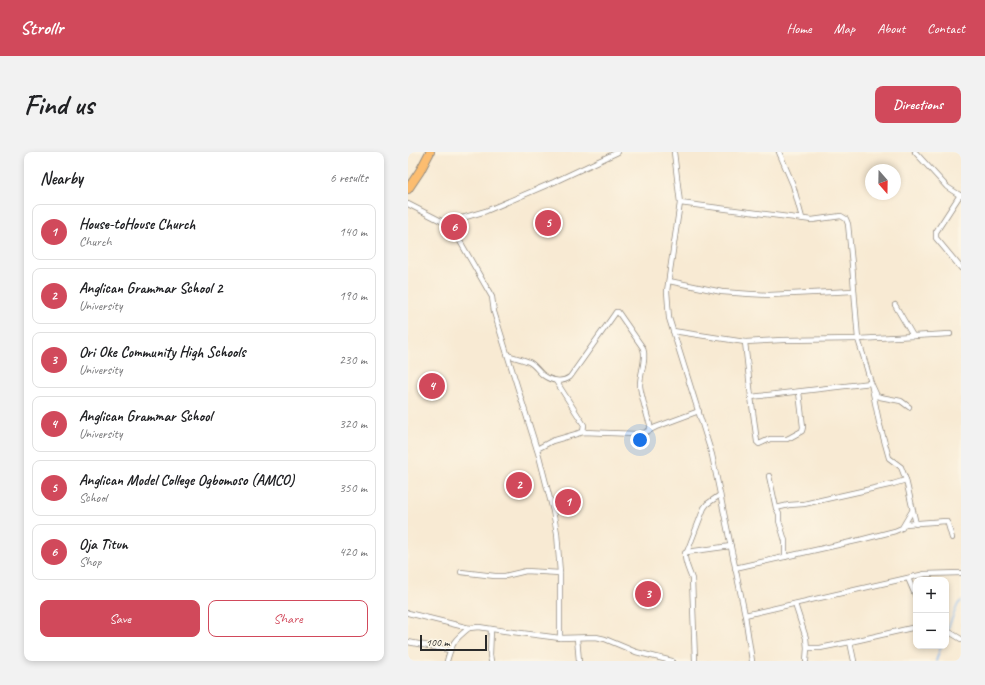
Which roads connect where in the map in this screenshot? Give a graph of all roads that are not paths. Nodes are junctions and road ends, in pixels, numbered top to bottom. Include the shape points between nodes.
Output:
1 (430, 152) edge
2 (618, 152) edge
3 (674, 152) edge
4 (779, 152) edge
5 (915, 152) edge
6 (408, 188) edge
7 (960, 196) edge
8 (408, 199) edge
9 (680, 203) junction
10 (410, 204) edge
11 (802, 218) junction
12 (445, 223) junction
13 (961, 268) edge
14 (668, 281) junction
15 (854, 291) junction
16 (895, 305) dead end
17 (673, 331) junction
18 (950, 334) dead end
19 (913, 336) junction
20 (858, 339) junction
21 (745, 342) junction
22 (508, 356) junction
23 (556, 381) junction
24 (871, 383) junction
25 (799, 392) junction
26 (751, 397) junction
27 (909, 407) dead end
28 (698, 411) junction
29 (651, 425) junction
30 (656, 427) junction
31 (650, 430) junction
32 (583, 432) junction
33 (537, 449) junction
34 (769, 476) dead end
35 (906, 480) junction
36 (720, 495) junction
37 (776, 508) junction
38 (912, 511) junction
39 (904, 524) junction
40 (916, 524) junction
41 (952, 538) dead end
42 (731, 546) junction
43 (687, 552) junction
44 (785, 557) junction
45 (735, 568) junction
46 (461, 572) dead end
47 (560, 573) junction
48 (961, 573) edge
49 (908, 578) junction
50 (913, 590) edge
51 (795, 604) junction
52 (408, 613) edge
53 (745, 616) junction
54 (469, 628) junction
55 (913, 628) edge
56 (491, 629) junction
57 (949, 632) edge
58 (560, 638) junction
59 (577, 638) junction
60 (961, 640) edge
61 (408, 642) edge
62 (850, 642) junction
63 (807, 648) junction
64 (450, 650) junction
65 (447, 661) edge
66 (491, 661) edge
67 (579, 661) edge
68 (672, 661) edge
69 (695, 661) edge
70 (752, 661) edge
71 (806, 661) edge
72 (854, 661) edge

1 - 6 highway
2 - 12 street via 486,211
3 - 9 street
4 - 11 street via 793,185
5 - 7 street via 947,187
7 - 13 street via 936,232 936,238
8 - 10 street
9 - 11 street
9 - 14 street
10 - 12 street
11 - 15 street via 812,220 841,216 846,219
12 - 22 street via 458,238 492,297
14 - 15 street via 722,292 750,294
14 - 17 street via 669,318
15 - 20 street
16 - 19 street
17 - 21 street
17 - 28 street
18 - 19 street
19 - 20 street
20 - 21 street
20 - 24 street
21 - 26 street
22 - 23 street via 530,362 543,375
22 - 33 street
23 - 29 street via 570,377 618,312 643,348 640,386
23 - 32 street via 584,425
24 - 25 street
24 - 27 street via 877,396 901,401
24 - 35 street via 889,458 901,467
25 - 26 street
25 - 26 street via 802,430 791,437 770,439 759,444
28 - 30 street
28 - 36 street via 712,455
29 - 30 street
29 - 31 street
30 - 31 street
31 - 32 street via 637,434
32 - 33 street via 552,441
33 - 47 street via 553,511
34 - 37 street
35 - 37 street
35 - 38 street
36 - 42 street
36 - 43 street via 704,508
37 - 44 street via 785,540
38 - 39 street
38 - 40 street
39 - 40 street
39 - 44 street via 895,531
40 - 41 street via 946,521
42 - 43 street
42 - 45 street
43 - 69 street via 684,556 692,579
44 - 45 street
45 - 53 street
46 - 47 street via 495,576 526,572
47 - 58 street
48 - 49 street via 925,574
49 - 50 street
49 - 51 street
51 - 53 street
51 - 63 street
52 - 54 street
53 - 70 street
54 - 56 street
54 - 64 street via 454,642
55 - 62 street
56 - 58 street
56 - 66 street
57 - 60 street
58 - 59 street
59 - 67 street
59 - 68 street via 605,639 636,652
61 - 64 street
62 - 63 street
62 - 72 street
63 - 71 street
64 - 65 street

